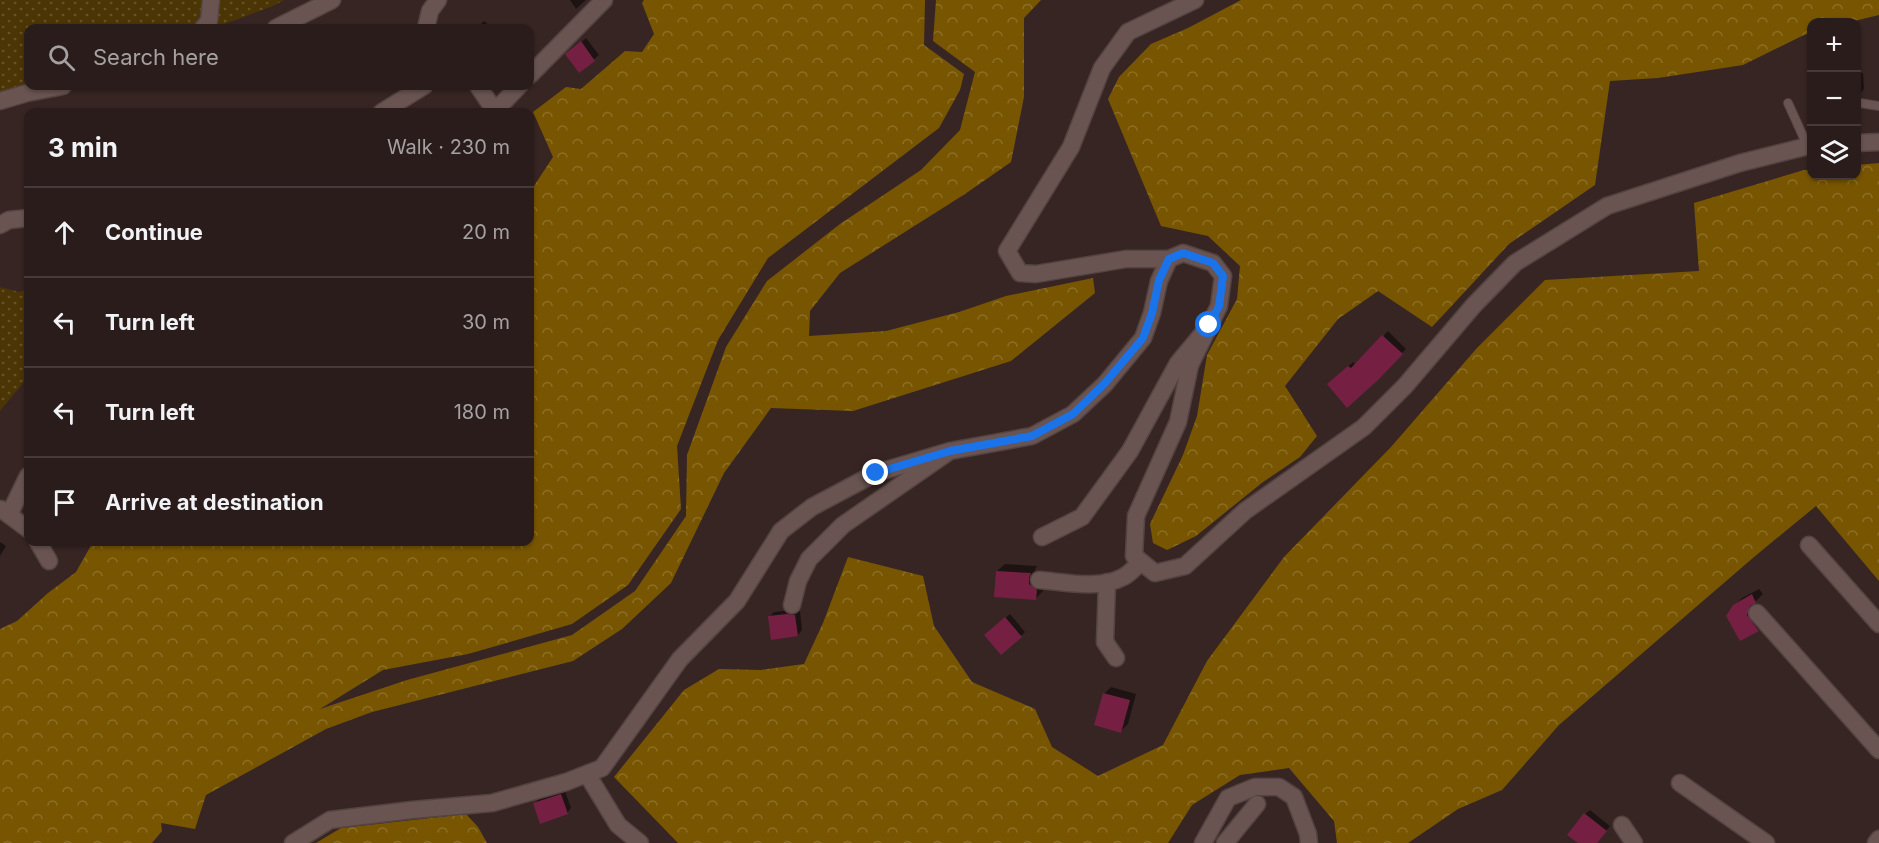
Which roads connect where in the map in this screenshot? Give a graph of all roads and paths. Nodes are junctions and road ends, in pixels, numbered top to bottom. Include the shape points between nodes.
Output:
1 (211, 0) edge
2 (332, 0) edge
3 (438, 0) edge
4 (604, 0) edge
5 (1195, 0) edge
6 (206, 24) edge
7 (284, 24) edge
8 (427, 24) edge
9 (534, 71) edge
10 (42, 90) edge
11 (418, 90) edge
12 (480, 90) edge
13 (515, 90) edge
14 (0, 101) edge
15 (1788, 103) dead end
16 (1861, 103) edge
17 (1879, 106) edge
18 (388, 108) edge
19 (492, 108) edge
20 (498, 108) edge
21 (1807, 141) edge
22 (1879, 142) edge
23 (1861, 143) edge
24 (1807, 146) edge
25 (24, 218) edge
26 (0, 225) edge
27 (1169, 259) junction
28 (1209, 325) junction
29 (950, 451) junction
30 (24, 482) edge
31 (5, 511) edge
32 (24, 526) edge
33 (1042, 537) dead end
34 (1809, 545) dead end
35 (41, 546) edge
36 (50, 561) dead end
37 (1142, 562) junction
38 (1039, 580) dead end
39 (1107, 582) junction
40 (792, 605) dead end
41 (1757, 613) dead end
42 (1879, 624) edge
43 (1116, 658) dead end
44 (1879, 750) edge
45 (587, 774) junction
46 (1680, 783) dead end
47 (1257, 804) dead end
48 (1622, 825) dead end
49 (1879, 839) edge
50 (293, 843) edge
51 (640, 843) edge
52 (1203, 843) edge
53 (1225, 843) edge
54 (1309, 843) edge
55 (1634, 843) edge
56 (1766, 843) edge
57 (1876, 843) edge

1 - 6 street
2 - 7 street
3 - 8 street
4 - 9 street
5 - 27 street via 1128,32 1102,68 1071,147 1007,251 1020,273 1036,274 1126,259
10 - 14 street
11 - 18 street
12 - 19 street
13 - 20 street
15 - 21 lane
16 - 17 lane
22 - 23 street
24 - 37 street via 1608,206 1515,263 1406,386 1364,427 1245,511 1185,566 1155,573
25 - 26 street
27 - 28 street via 1183,253 1213,263 1223,276 1219,306
27 - 29 street via 1143,338 1073,414 1032,436
28 - 33 street via 1178,363 1130,451 1082,517
28 - 37 street via 1190,365 1178,422 1136,516 1134,556
29 - 40 street via 843,525 809,559
29 - 45 street via 876,473 812,507 781,531 737,601 680,659 602,768
30 - 31 street
31 - 32 street
34 - 42 street
35 - 36 street
37 - 39 street via 1123,577
38 - 39 street
39 - 43 street via 1105,642
41 - 44 street
45 - 50 street via 492,803 330,820
45 - 51 street via 618,825
46 - 56 street
47 - 53 street
48 - 55 street
49 - 57 street
52 - 54 street via 1228,798 1255,787 1279,787 1294,797

